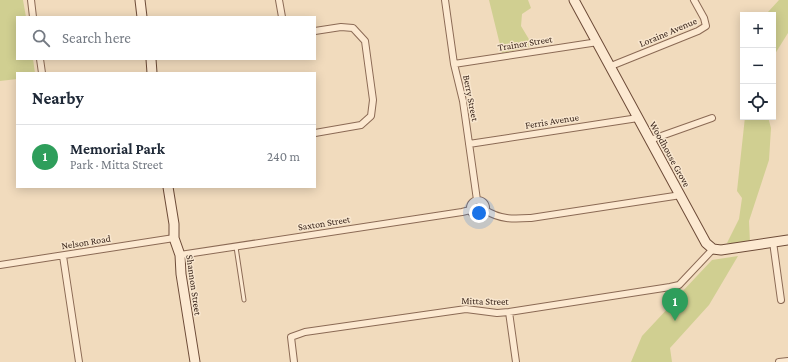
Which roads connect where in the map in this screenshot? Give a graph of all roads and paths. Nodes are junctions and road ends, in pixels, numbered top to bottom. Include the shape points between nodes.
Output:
1 (31, 0) edge
2 (140, 0) edge
3 (279, 0) edge
4 (445, 0) edge
5 (574, 0) edge
6 (694, 0) edge
7 (33, 16) edge
8 (142, 16) edge
9 (282, 16) edge
10 (316, 31) edge
11 (598, 42) junction
12 (40, 60) edge
13 (151, 60) edge
14 (454, 64) junction
15 (611, 66) junction
16 (42, 72) edge
17 (152, 72) edge
18 (638, 118) junction
19 (712, 118) dead end
20 (316, 133) edge
21 (650, 140) junction
22 (469, 144) junction
23 (168, 188) edge
24 (681, 195) junction
25 (477, 200) junction
26 (470, 210) junction
27 (485, 210) junction
28 (174, 238) junction
29 (788, 240) edge
30 (773, 242) junction
31 (236, 247) junction
32 (713, 249) junction
33 (180, 255) junction
34 (63, 256) junction
35 (0, 265) edge
36 (244, 300) dead end
37 (781, 300) dead end
38 (509, 312) junction
39 (788, 360) edge
40 (79, 362) edge
41 (195, 362) edge
42 (294, 362) edge
43 (516, 362) edge
44 (779, 362) edge

1 - 7 street
2 - 8 street
3 - 9 street
4 - 14 street, Berry Street
5 - 11 street, Woodhouse Grove
6 - 15 street, Loraine Avenue via 706,26
10 - 20 street via 354,28 364,41 373,100 371,116 361,125
11 - 14 street, Trainor Street
11 - 15 street, Woodhouse Grove
12 - 16 street
13 - 17 street
14 - 22 street, Berry Street via 463,101
15 - 18 street, Woodhouse Grove
18 - 21 street, Woodhouse Grove
18 - 22 street, Ferris Avenue
19 - 21 street
21 - 24 street, Woodhouse Grove
22 - 25 street, Berry Street
23 - 28 street, Shannon Street
24 - 27 street via 531,218 509,219 494,216
24 - 32 street, Woodhouse Grove via 706,243
25 - 26 street via 472,203
25 - 27 street via 483,202
26 - 27 street via 479,215
26 - 31 street, Saxton Street
28 - 33 street, Shannon Street
28 - 34 street, Nelson Road
29 - 30 street
30 - 32 street
30 - 37 street
31 - 33 street, Saxton Street
31 - 36 lane
32 - 38 street, Mitta Street via 679,285
33 - 41 street, Shannon Street
34 - 35 street, Nelson Road
34 - 40 street
38 - 42 street, Mitta Street via 466,309 304,332 291,337
38 - 43 street
39 - 44 street

